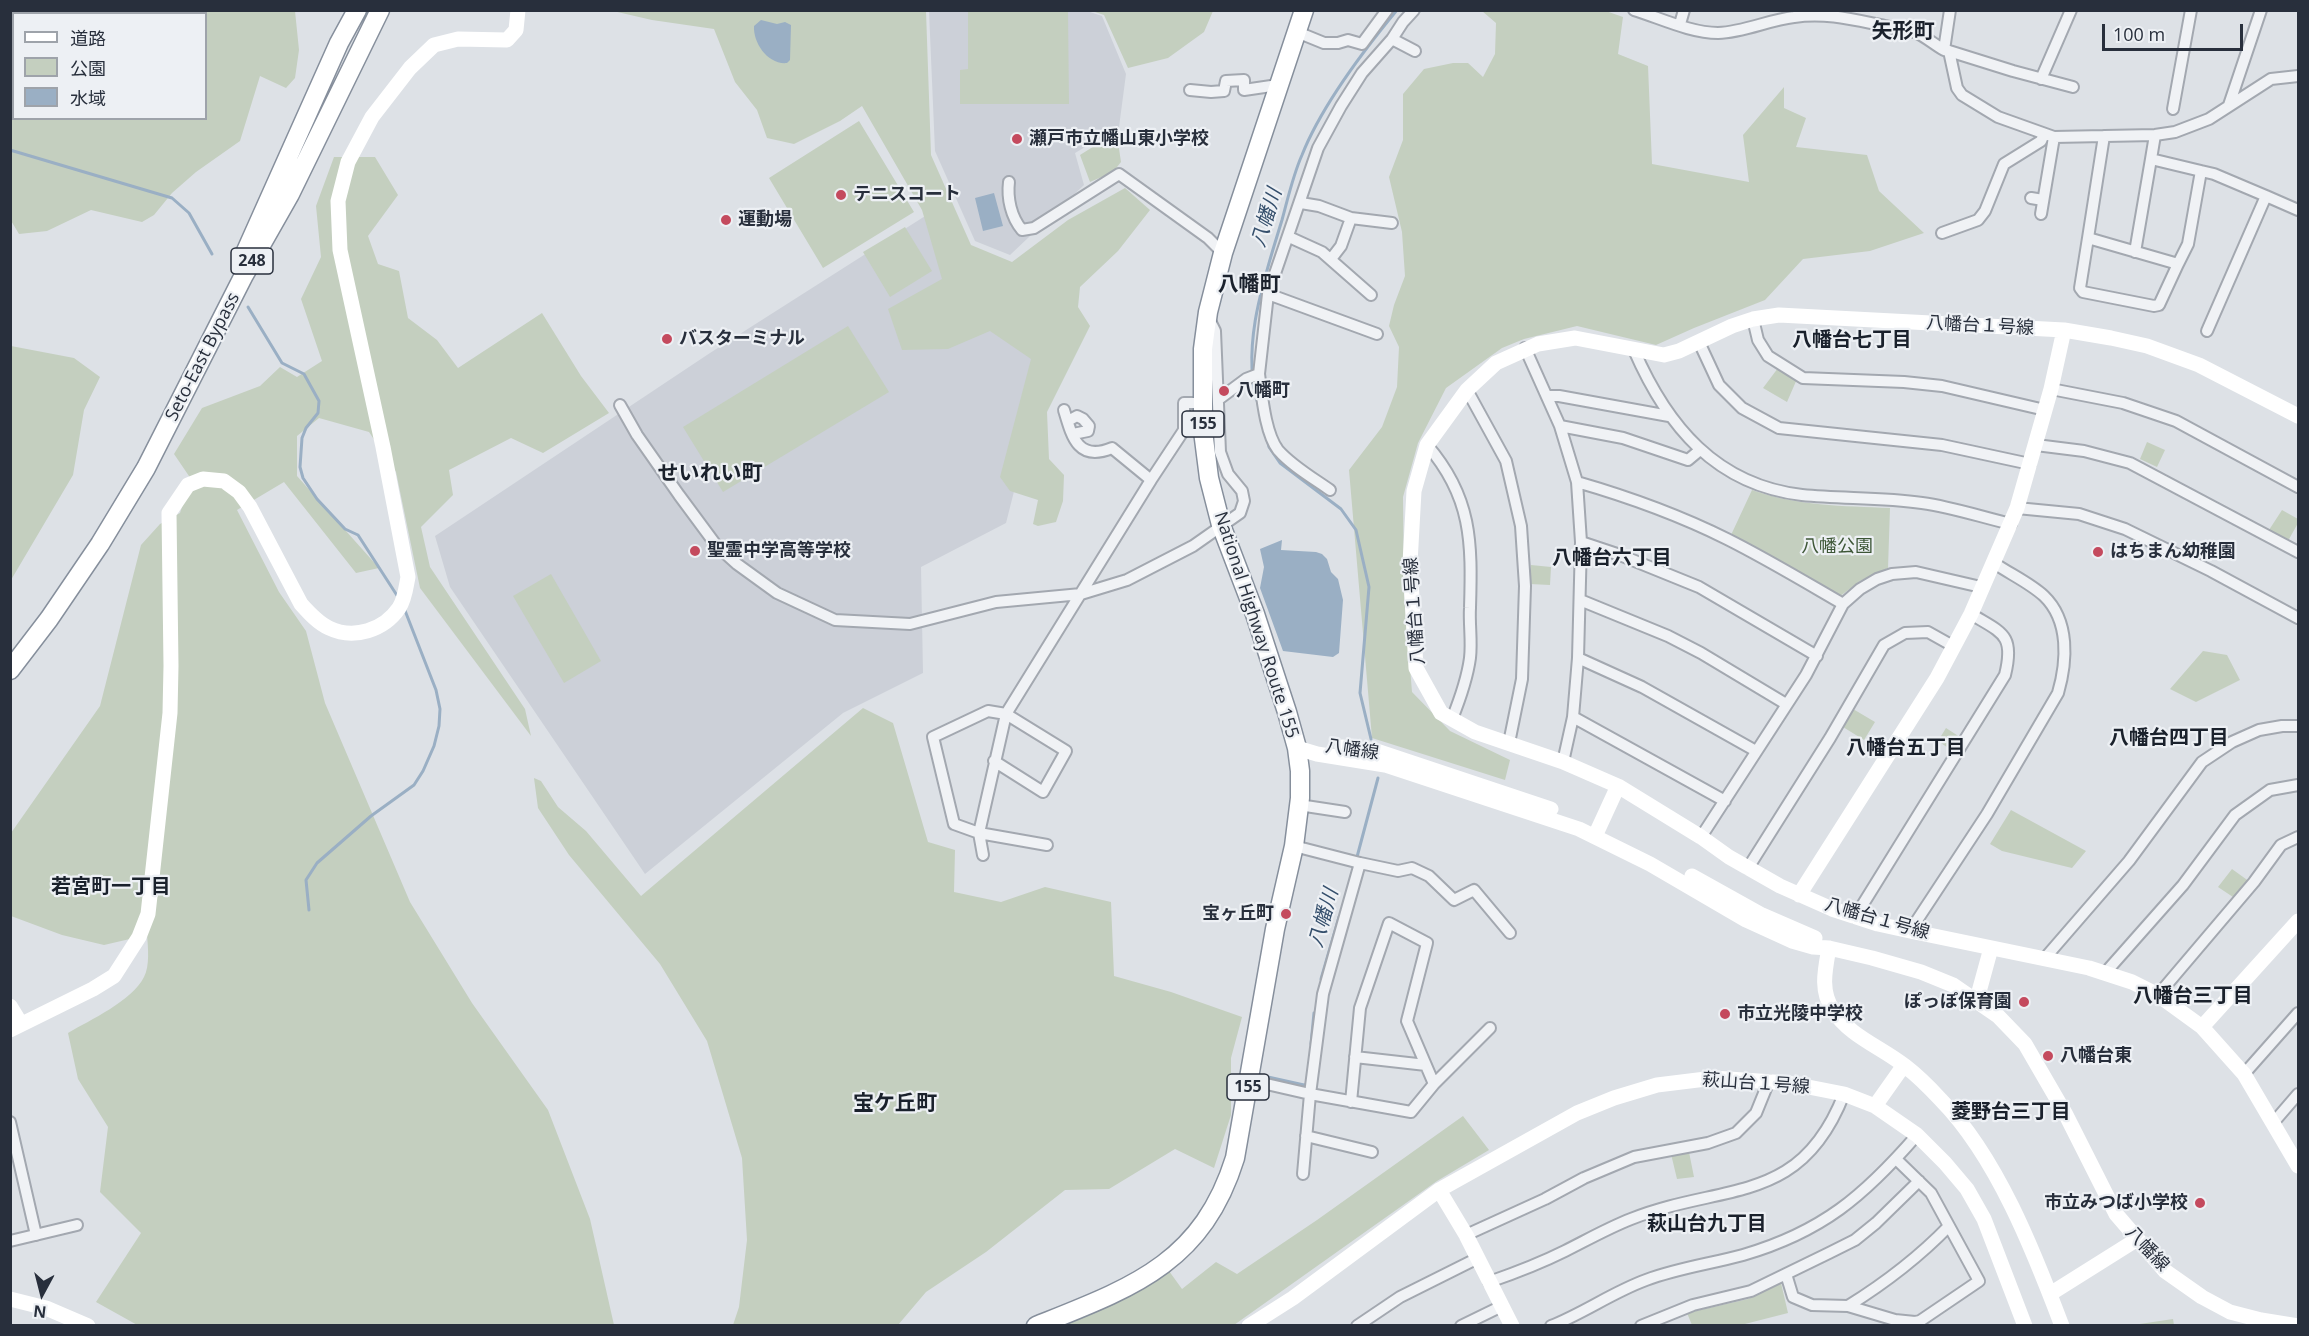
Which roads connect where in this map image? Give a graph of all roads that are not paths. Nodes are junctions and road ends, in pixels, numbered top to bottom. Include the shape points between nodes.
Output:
1 (357, 10) edge
2 (380, 10) edge
3 (518, 10) edge
4 (1388, 10) edge
5 (1414, 10) edge
6 (1634, 10) edge
7 (1684, 10) edge
8 (1950, 10) edge
9 (2070, 10) edge
10 (2191, 10) edge
11 (2261, 10) edge
12 (1303, 11) edge
13 (1769, 16) edge
14 (1680, 24) junction
15 (1297, 32) junction
16 (1392, 39) junction
17 (1366, 40) junction
18 (1380, 50) junction
19 (1415, 51) dead end
20 (1946, 51) junction
21 (2298, 76) edge
22 (2042, 79) junction
23 (1278, 85) junction
24 (2073, 87) dead end
25 (1190, 90) dead end
26 (2229, 105) junction
27 (2173, 109) dead end
28 (2155, 135) junction
29 (2049, 136) junction
30 (2104, 136) junction
31 (2151, 159) junction
32 (2201, 171) junction
33 (1009, 182) dead end
34 (2266, 196) junction
35 (2031, 198) dead end
36 (2043, 200) junction
37 (1301, 203) junction
38 (2298, 210) edge
39 (2042, 214) dead end
40 (1351, 218) junction
41 (1392, 224) dead end
42 (1942, 233) dead end
43 (1289, 237) junction
44 (2088, 238) junction
45 (2135, 252) junction
46 (1223, 253) junction
47 (1331, 259) junction
48 (2178, 264) junction
49 (1268, 294) junction
50 (1371, 295) dead end
51 (1753, 319) junction
52 (2064, 330) junction
53 (2207, 331) dead end
54 (1377, 334) dead end
55 (1699, 342) junction
56 (1525, 348) junction
57 (1634, 350) junction
58 (1254, 376) junction
59 (2051, 389) junction
60 (1467, 390) junction
61 (1547, 396) junction
62 (1211, 401) junction
63 (620, 405) dead end
64 (2045, 410) junction
65 (1669, 416) junction
66 (2298, 416) edge
67 (1560, 426) junction
68 (1073, 434) junction
69 (1427, 445) junction
70 (2036, 445) junction
71 (1700, 450) junction
72 (2030, 464) junction
73 (1151, 480) junction
74 (1577, 482) junction
75 (2298, 487) edge
76 (1330, 490) dead end
77 (2017, 508) junction
78 (120, 509) junction
79 (2011, 524) junction
80 (1221, 525) junction
81 (1581, 542) junction
82 (2298, 552) edge
83 (1994, 563) junction
84 (1981, 587) junction
85 (1081, 594) junction
86 (1580, 600) junction
87 (1843, 604) junction
88 (1971, 614) junction
89 (2298, 618) edge
90 (1953, 646) junction
91 (1817, 656) junction
92 (1578, 658) junction
93 (10, 670) edge
94 (1786, 704) junction
95 (1006, 714) junction
96 (1573, 717) junction
97 (1452, 719) junction
98 (2298, 726) edge
99 (1509, 743) junction
100 (1297, 748) junction
101 (1756, 752) junction
102 (994, 761) junction
103 (1563, 762) junction
104 (2298, 784) edge
105 (1618, 786) junction
106 (1725, 801) junction
107 (1299, 806) junction
108 (1345, 812) dead end
109 (979, 832) junction
110 (1597, 832) junction
111 (1701, 837) junction
112 (2298, 837) edge
113 (1047, 846) dead end
114 (1294, 846) junction
115 (983, 855) dead end
116 (1360, 863) junction
117 (1748, 868) junction
118 (1799, 895) junction
119 (1855, 917) junction
120 (2298, 921) edge
121 (1910, 931) junction
122 (1510, 933) dead end
123 (1829, 948) junction
124 (1991, 948) junction
125 (2045, 958) junction
126 (2106, 972) junction
127 (2158, 995) junction
128 (1977, 999) junction
129 (10, 1006) edge
130 (2298, 1013) edge
131 (16, 1027) edge
132 (2202, 1027) junction
133 (1490, 1028) dead end
134 (1355, 1057) junction
135 (1426, 1065) junction
136 (1904, 1065) junction
137 (2244, 1074) junction
138 (1249, 1080) junction
139 (1769, 1081) junction
140 (1434, 1084) junction
141 (1310, 1094) junction
142 (1844, 1094) junction
143 (2298, 1094) edge
144 (1351, 1102) junction
145 (1875, 1106) junction
146 (10, 1122) edge
147 (2273, 1123) junction
148 (1917, 1135) junction
149 (1306, 1136) junction
150 (1372, 1152) dead end
151 (1896, 1159) junction
152 (2298, 1166) edge
153 (1303, 1174) dead end
154 (1919, 1181) junction
155 (1439, 1190) junction
156 (77, 1225) dead end
157 (1949, 1226) junction
158 (36, 1235) junction
159 (1466, 1235) junction
160 (2136, 1240) junction
161 (10, 1241) edge
162 (1476, 1259) junction
163 (1786, 1274) junction
164 (1489, 1282) junction
165 (2050, 1294) junction
166 (10, 1299) edge
167 (1502, 1306) junction
168 (1848, 1306) junction
169 (2294, 1325) edge
170 (88, 1326) edge
171 (1036, 1326) edge
172 (1249, 1326) edge
173 (1357, 1326) edge
174 (1461, 1326) edge
175 (1512, 1326) edge
176 (1551, 1326) edge
177 (1641, 1326) edge
178 (2025, 1326) edge
179 (2062, 1326) edge
180 (2298, 1326) edge

1 - 78 highway, Seto-East Bypass / 248 via 223,304 134,469
2 - 78 highway, Seto-East Bypass / 248 via 290,194 244,275 146,468
3 - 131 street via 516,30 507,40 458,39 434,45 410,68 372,117 348,162 338,201 340,250 408,577 400,607 382,626 364,632 345,633 329,628 301,604 239,492 224,481 203,478 188,485 169,513 170,713 148,914 139,937 114,976
4 - 17 street
5 - 16 street
6 - 14 street
7 - 14 street
8 - 20 street
9 - 22 street
10 - 27 street
11 - 26 street
12 - 15 highway, National Highway Route 155 / 155
13 - 14 street via 1756,27 1716,33
13 - 20 street via 1854,19 1918,33
15 - 17 street via 1324,43 1348,40 1362,44
15 - 23 highway, National Highway Route 155 / 155
16 - 18 street
16 - 19 street
17 - 18 street
18 - 37 street via 1341,106 1318,148
20 - 22 street
20 - 29 street via 1957,88 1974,104
21 - 26 street via 2271,79
22 - 24 street
23 - 25 street via 1244,90 1244,80 1226,81 1224,91
23 - 46 highway, National Highway Route 155 / 155
26 - 28 street via 2192,126
28 - 30 street
28 - 31 street
29 - 30 street
29 - 36 street
29 - 42 street via 2004,164 1978,220
30 - 44 street
31 - 32 street
31 - 45 street
32 - 34 street
32 - 48 street via 2188,244
33 - 46 street via 1008,195 1022,230 1034,228 1119,174
34 - 38 street
34 - 53 street
35 - 36 street
36 - 39 street
37 - 40 street
37 - 43 street
40 - 41 street
40 - 47 street via 1341,246
43 - 47 street
43 - 49 street
44 - 45 street
44 - 48 street via 2080,288 2083,292 2159,305
45 - 48 street
46 - 62 highway, National Highway Route 155 / 155 via 1203,349
47 - 50 street
49 - 54 street
49 - 58 street
51 - 52 street, 八幡台１号線 via 1806,315
51 - 55 street, 八幡台１号線
51 - 64 street via 1758,340 1768,356 1803,378 1942,387
52 - 59 street
52 - 66 street, 八幡台１号線 via 2173,355
55 - 57 street, 八幡台１号線 via 1664,355
55 - 72 street via 1719,385 1743,408 1779,428 1942,445
56 - 57 street, 八幡台１号線 via 1575,338
56 - 60 street, 八幡台１号線 via 1496,363
56 - 61 street
57 - 65 street
58 - 62 street
58 - 76 street via 1273,443
59 - 64 street
59 - 75 street via 2123,403 2176,421
60 - 69 street, 八幡台１号線
60 - 99 street via 1506,461 1521,526 1526,586 1522,679
61 - 65 street
61 - 67 street
62 - 73 street via 1184,403 1184,430
62 - 80 highway, National Highway Route 155 / 155 via 1203,431
62 - 80 street via 1220,452 1244,501 1240,513
63 - 85 street via 716,545 777,593 835,620 910,624 996,602
64 - 70 street
65 - 71 street
67 - 71 street via 1623,438 1688,460
67 - 74 street
68 - 68 street via 1088,432 1089,426 1077,416 1066,415
68 - 73 street via 1080,447 1089,452 1099,454 1112,448
69 - 97 street via 1450,477 1469,530 1470,656 1465,687
69 - 97 street, 八幡台１号線 via 1414,491 1410,563 1416,668 1441,713
70 - 72 street
70 - 82 street via 2084,451 2130,463
71 - 79 street via 1735,474 1778,490 1922,503
72 - 77 street
73 - 85 street
74 - 81 street
74 - 87 street via 1662,510 1723,537
77 - 79 street
77 - 89 street via 2079,514 2125,529
78 - 93 highway, Seto-East Bypass / 248 via 49,619
79 - 83 street
80 - 85 street via 1193,546 1126,580
80 - 100 highway, National Highway Route 155 / 155 via 1255,614
81 - 86 street
81 - 91 street via 1699,587
83 - 84 street
83 - 121 street via 2052,605 2063,634 2064,673 2058,693 1987,814
84 - 87 street via 1916,572 1892,574 1869,583
84 - 88 street
85 - 95 street
86 - 92 street
86 - 94 street via 1684,644
87 - 91 street
88 - 90 street
88 - 119 street via 2002,633 2010,655 2005,675
90 - 117 street via 1928,632 1905,633 1884,645
90 - 118 street
91 - 94 street
92 - 96 street
92 - 101 street via 1642,687
94 - 101 street
95 - 102 street
95 - 102 street via 1066,751 1043,792
95 - 109 street via 988,711 933,737 954,824
96 - 103 street
96 - 106 street
97 - 99 street, 八幡台１号線 via 1475,732
98 - 125 street via 2259,730 2202,762 2129,861
99 - 103 street, 八幡台１号線
100 - 107 highway, National Highway Route 155 / 155
100 - 110 street, 八幡線 via 1314,745 1380,752
101 - 106 street
102 - 109 street
103 - 105 street, 八幡台１号線
104 - 126 street via 2270,790 2235,815 2182,885
105 - 110 street
105 - 111 street, 八幡台１号線
106 - 111 street
107 - 108 street
107 - 114 highway, National Highway Route 155 / 155
109 - 113 street
109 - 115 street
110 - 123 street, 八幡線 via 1658,856
111 - 117 street, 八幡台１号線
112 - 127 street via 2281,845
114 - 116 street
114 - 138 highway, National Highway Route 155 / 155
116 - 122 street via 1398,871 1412,868 1429,876 1454,900 1474,890
116 - 141 street via 1323,993
117 - 118 street, 八幡台１号線
118 - 119 street, 八幡台１号線
119 - 121 street, 八幡台１号線
120 - 132 street
121 - 124 street, 八幡台１号線
123 - 128 street, 八幡線 via 1921,972
123 - 136 street via 1825,992 1832,1009 1843,1024
124 - 125 street, 八幡台１号線
124 - 128 street
125 - 126 street, 八幡台１号線
126 - 127 street, 八幡台１号線
127 - 132 street, 八幡台１号線
128 - 160 street, 八幡線 via 2025,1044 2116,1214
129 - 131 street
130 - 137 street
132 - 137 street, 八幡台１号線
133 - 140 street
134 - 135 street
134 - 135 street via 1360,1008 1389,922 1427,943 1407,1021
134 - 144 street
135 - 140 street
136 - 145 street
136 - 165 street via 1942,1101 1980,1150 2012,1208
137 - 147 street, 八幡台１号線
138 - 141 street
138 - 171 highway, National Highway Route 155 / 155 via 1229,1176 1196,1234 1173,1258 1132,1286
139 - 142 street, 萩山台１号線
139 - 155 street, 萩山台１号線 via 1699,1078 1614,1098 1578,1113
139 - 159 street via 1756,1113 1736,1133 1708,1143 1634,1157
140 - 144 street via 1411,1112
141 - 144 street
141 - 149 street
142 - 145 street, 萩山台１号線
142 - 164 street via 1835,1118 1814,1148 1768,1182 1630,1219 1546,1260
143 - 147 street
145 - 148 street, 萩山台１号線
146 - 158 street
147 - 152 street, 八幡台１号線
148 - 151 street
148 - 178 street, 萩山台１号線 via 1946,1163 1978,1209
149 - 150 street
149 - 153 street
151 - 154 street
151 - 176 street via 1859,1196 1800,1234 1741,1255 1643,1281
154 - 157 street via 1931,1193
154 - 163 street via 1855,1240
155 - 159 street
155 - 172 street, 萩山台１号線
156 - 158 street
157 - 168 street via 1894,1276
157 - 168 street via 1979,1281 1920,1321 1905,1323
158 - 161 street
159 - 162 street
160 - 165 street
160 - 169 street, 八幡線 via 2165,1271 2202,1297 2230,1312
162 - 164 street
162 - 173 street via 1400,1297
163 - 168 street via 1793,1298 1812,1305
163 - 177 street via 1741,1295 1693,1305
164 - 167 street
165 - 179 street
166 - 170 street via 46,1308
167 - 174 street
167 - 175 street
169 - 180 street, 八幡線

